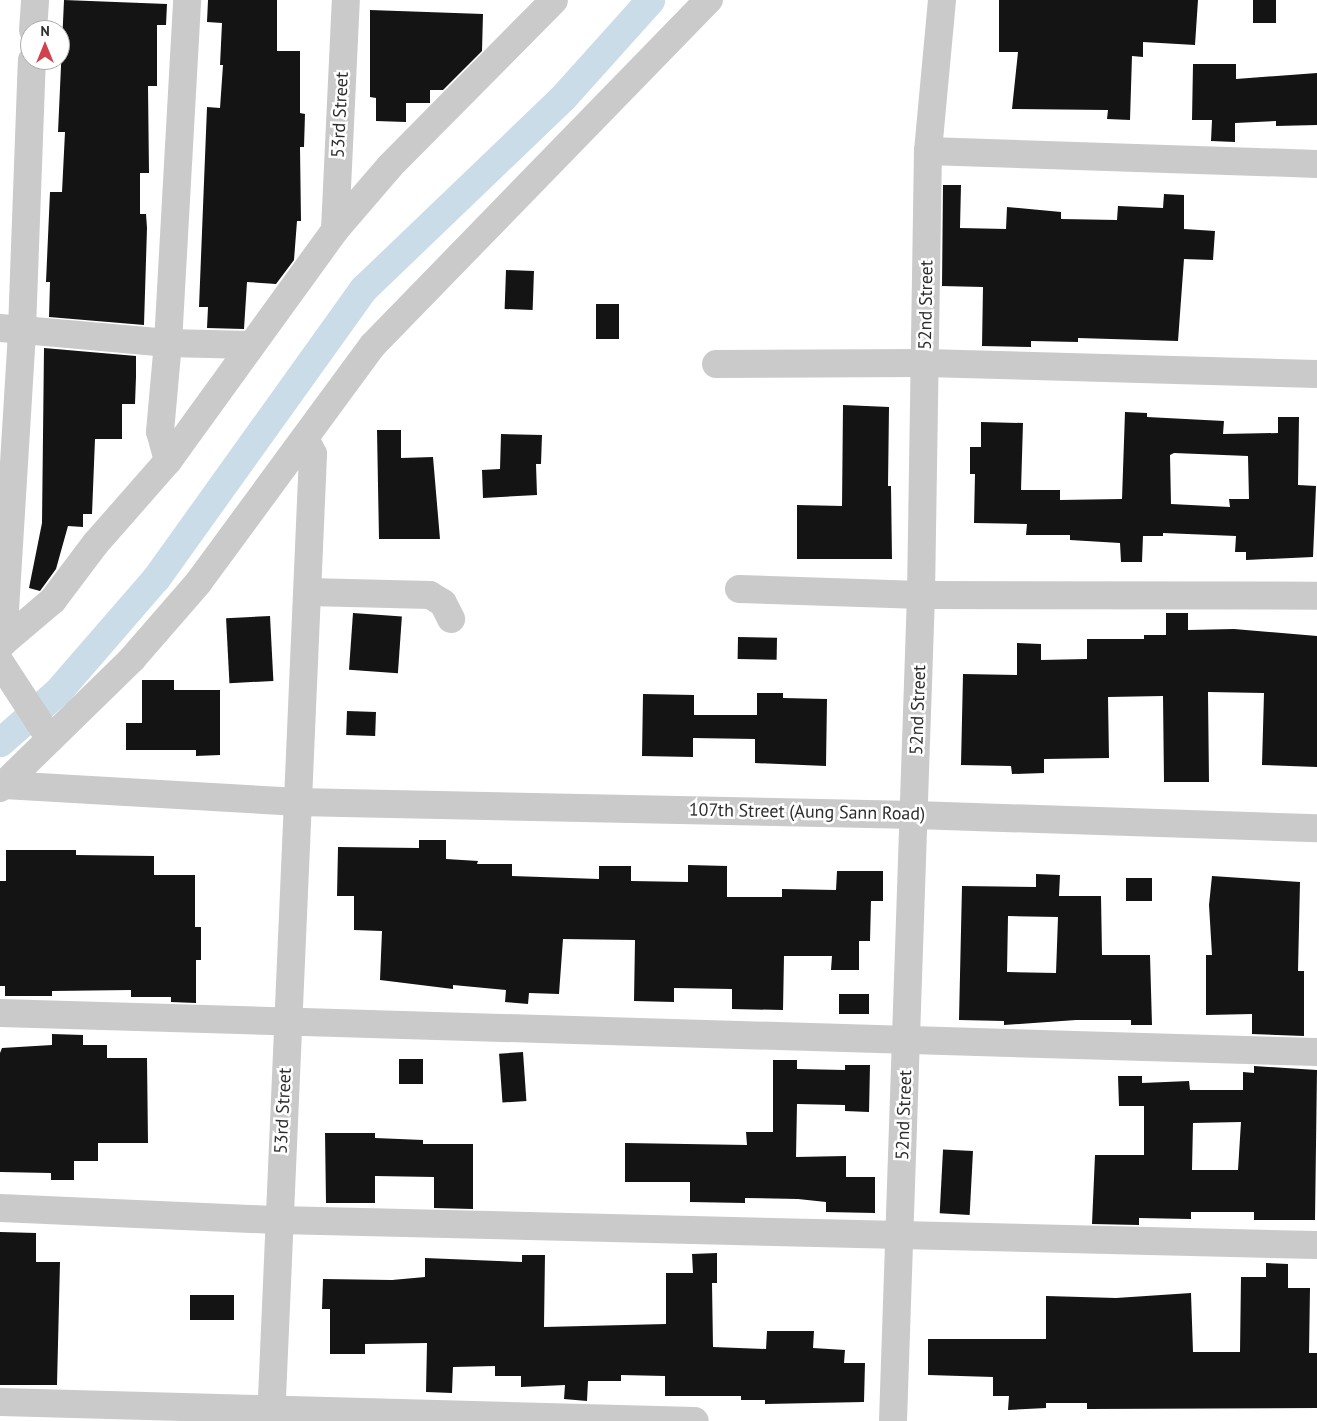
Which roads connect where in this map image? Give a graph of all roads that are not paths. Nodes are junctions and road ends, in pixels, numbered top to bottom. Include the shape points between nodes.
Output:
1 (34, 0) edge
2 (187, 0) edge
3 (346, 0) edge
4 (554, 0) edge
5 (709, 0) edge
6 (942, 0) edge
7 (33, 20) edge
8 (31, 70) edge
9 (928, 151) junction
10 (1317, 164) edge
11 (335, 230) junction
12 (11, 329) edge
13 (168, 343) junction
14 (250, 345) junction
15 (925, 363) junction
16 (716, 364) dead end
17 (1317, 374) edge
18 (305, 438) junction
19 (168, 460) junction
20 (739, 589) dead end
21 (308, 592) junction
22 (921, 595) junction
23 (1317, 596) edge
24 (452, 619) dead end
25 (2, 656) edge
26 (44, 732) junction
27 (2, 786) edge
28 (296, 802) junction
29 (915, 815) junction
30 (1317, 828) edge
31 (0, 1013) edge
32 (287, 1021) junction
33 (907, 1040) junction
34 (1317, 1052) edge
35 (0, 1208) edge
36 (278, 1220) junction
37 (899, 1235) junction
38 (1317, 1245) edge
39 (0, 1402) edge
40 (271, 1415) edge
41 (695, 1421) edge
42 (893, 1421) edge

1 - 7 street
2 - 13 street
3 - 11 street, 53rd Street
4 - 11 street via 390,166
5 - 18 street via 373,345
6 - 9 street, 52nd Street
8 - 12 street
9 - 10 street
9 - 15 street, 52nd Street
11 - 14 street
12 - 13 street
12 - 25 street
13 - 14 street
13 - 19 street via 160,432
14 - 19 street
15 - 16 street
15 - 17 street
15 - 22 street, 52nd Street
18 - 21 street, 53rd Street via 313,454
18 - 26 street via 198,583 132,659
19 - 25 street via 96,543 53,600
20 - 22 street
21 - 24 street via 430,595 443,603
21 - 28 street, 53rd Street
22 - 23 street
22 - 29 street, 52nd Street
25 - 26 street
26 - 27 street
27 - 28 street, 107th Street (Aung Sann Road)
28 - 29 street, 107th Street (Aung Sann Road)
28 - 32 street, 53rd Street
29 - 30 street, 107th Street (Aung Sann Road)
29 - 33 street, 52nd Street
31 - 32 street
32 - 33 street
32 - 36 street, 53rd Street
33 - 34 street
33 - 37 street, 52nd Street
35 - 36 street
36 - 37 street
36 - 40 street, 53rd Street
37 - 38 street
37 - 42 street, 52nd Street
39 - 40 street
40 - 41 street

